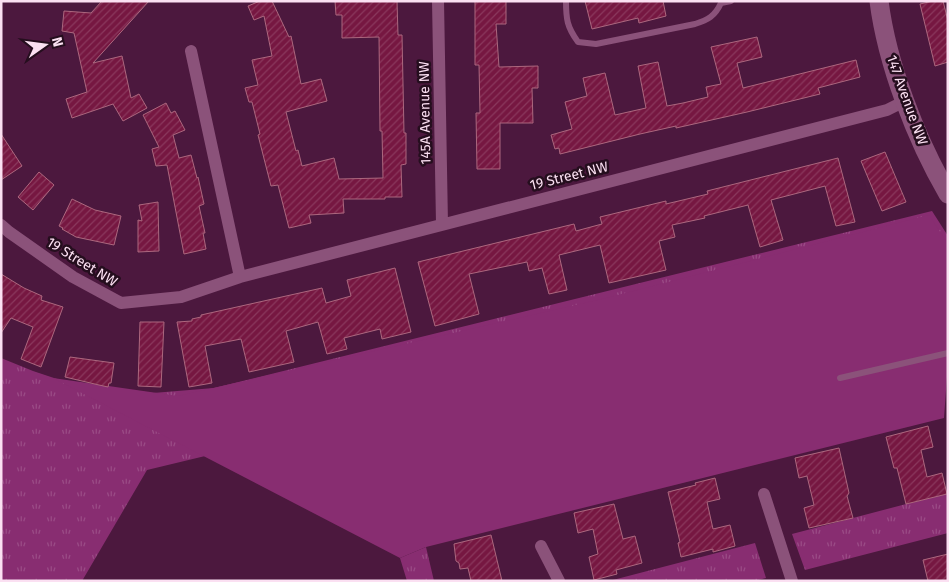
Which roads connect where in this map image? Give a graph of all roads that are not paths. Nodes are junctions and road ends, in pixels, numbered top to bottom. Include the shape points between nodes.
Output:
1 (438, 1) edge
2 (566, 1) edge
3 (731, 1) edge
4 (880, 1) edge
5 (190, 51) dead end
6 (905, 101) junction
7 (948, 194) edge
8 (442, 224) junction
9 (1, 225) edge
10 (240, 278) junction
11 (948, 353) edge
12 (840, 378) dead end
13 (764, 494) dead end
14 (541, 546) dead end
15 (559, 581) edge
16 (792, 581) edge

1 - 8 street, 145A Avenue NW
2 - 3 lane via 569,30 578,42 596,44 695,24 710,19 722,3
4 - 6 street, 147 Avenue NW via 890,55
5 - 10 street
6 - 7 street, 147 Avenue NW via 922,145
6 - 8 street, 19 Street NW via 887,110
8 - 10 street, 19 Street NW
9 - 10 street, 19 Street NW via 73,277 121,303 181,297
11 - 12 lane
13 - 16 street
14 - 15 street

